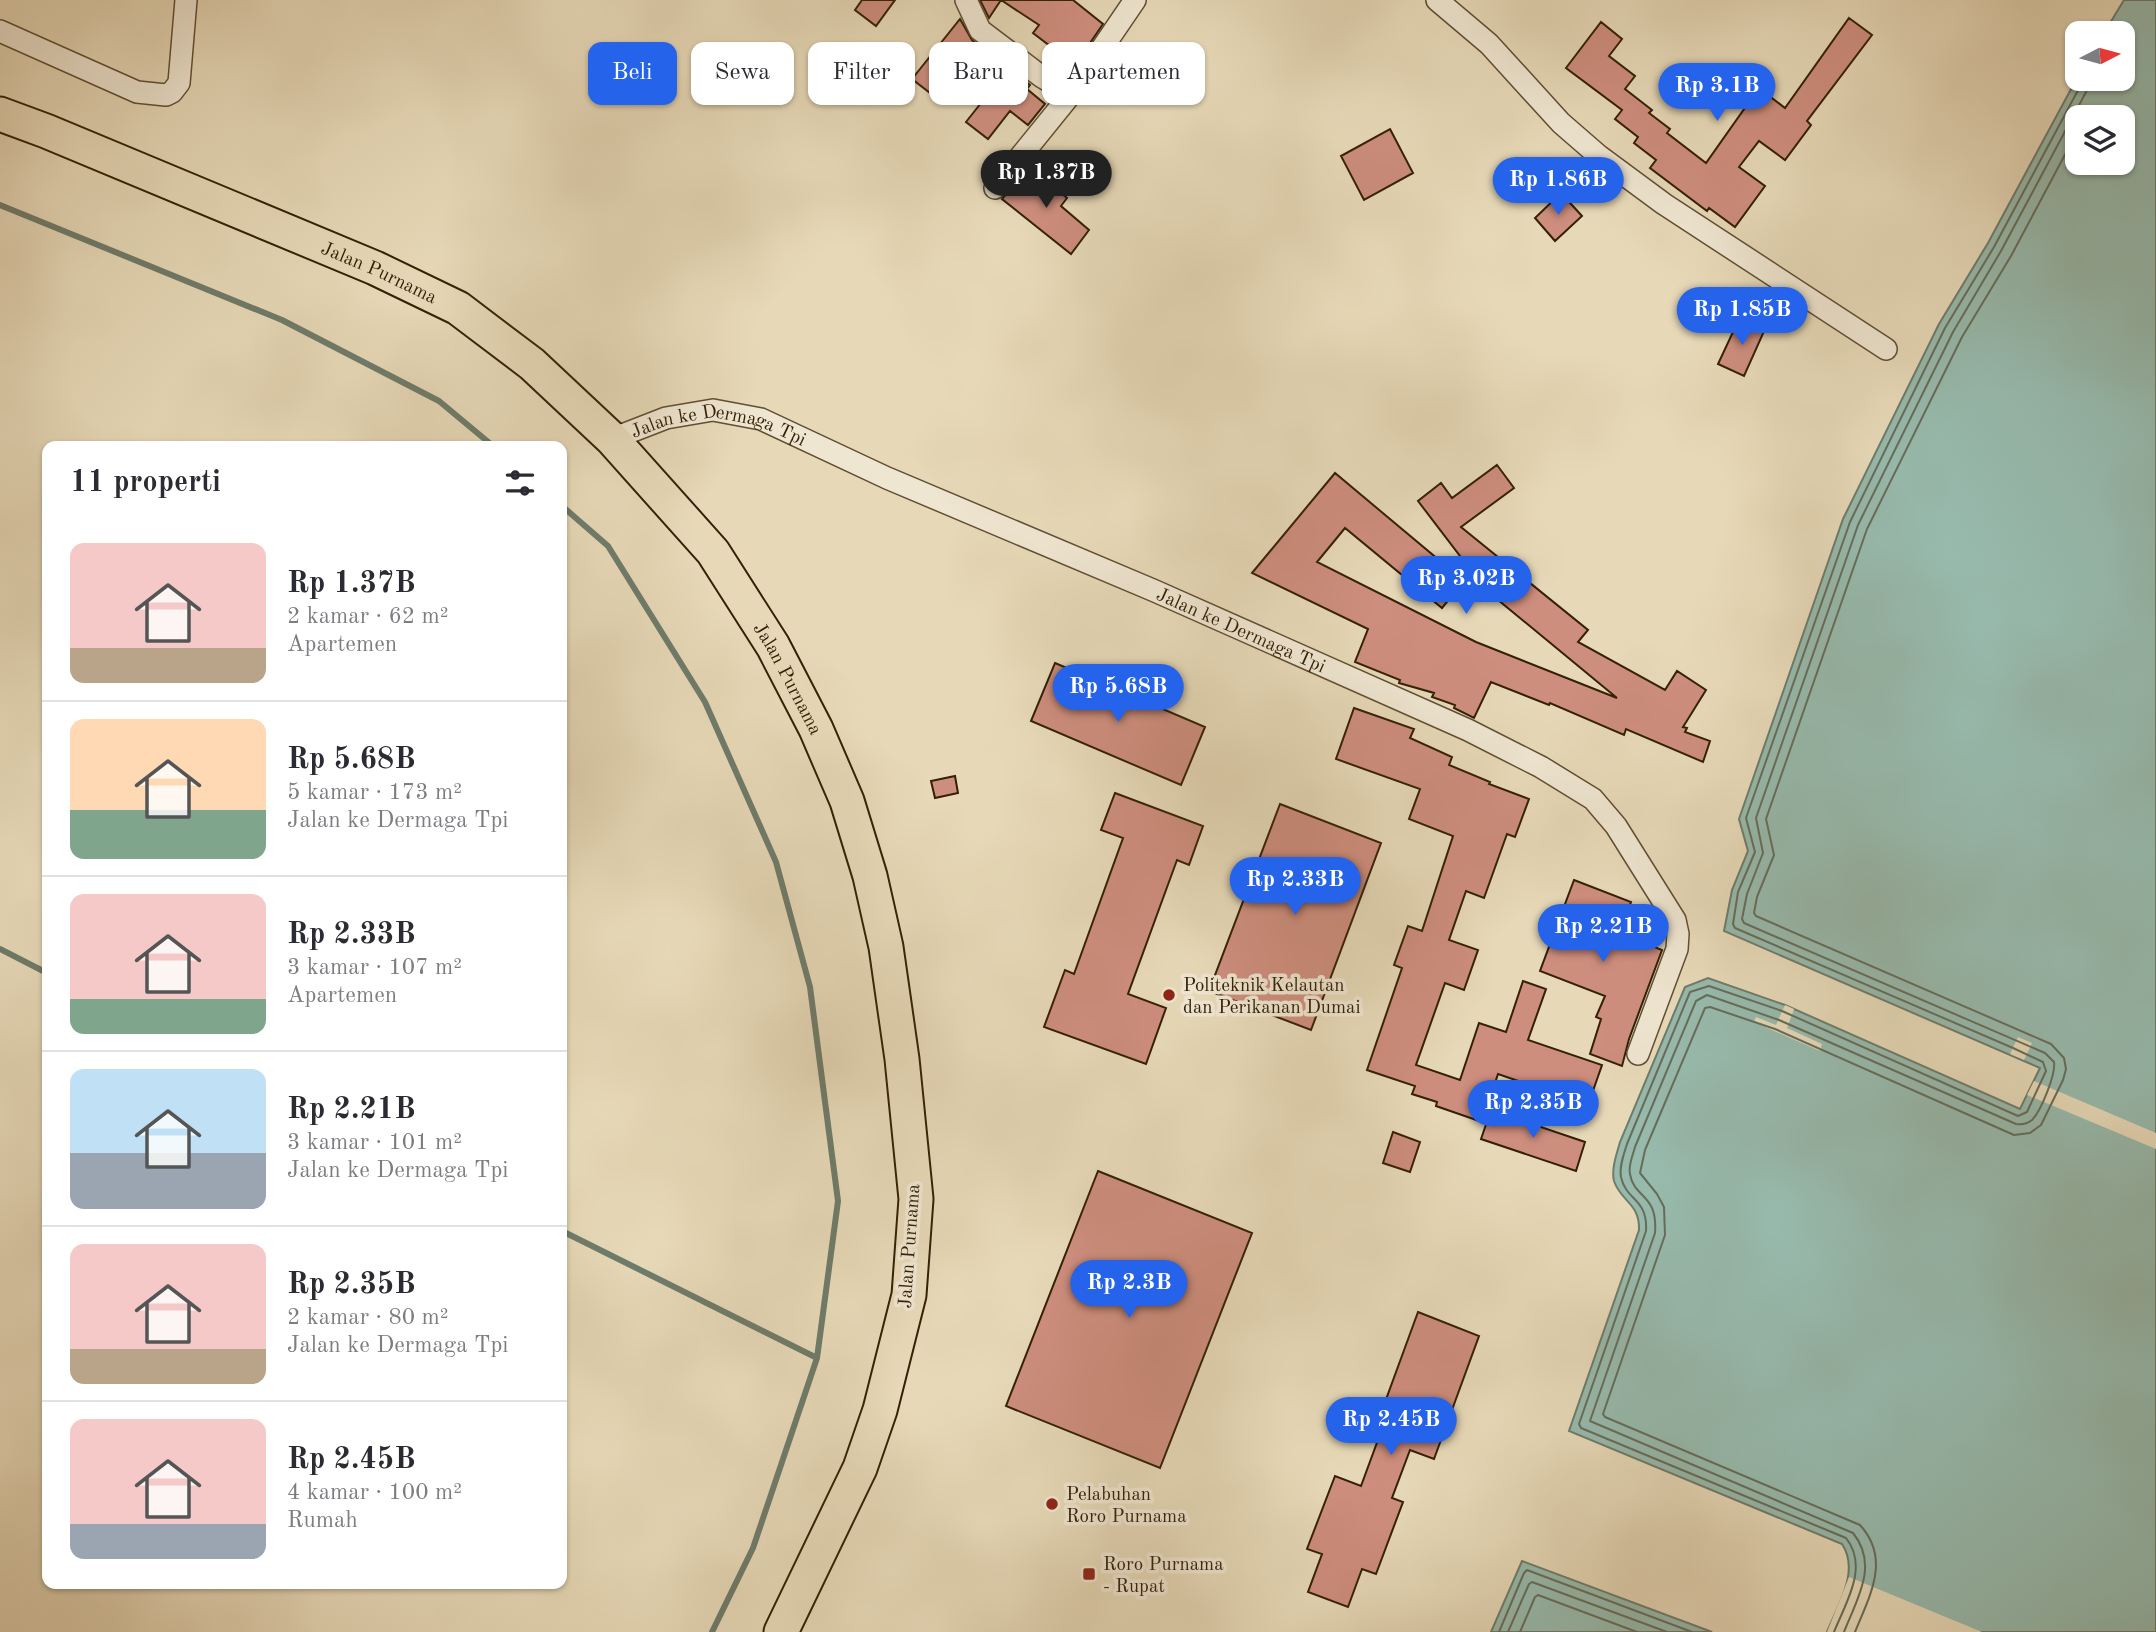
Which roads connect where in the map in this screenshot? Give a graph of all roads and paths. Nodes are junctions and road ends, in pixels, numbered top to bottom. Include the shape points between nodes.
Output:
1 (186, 0) edge
2 (966, 0) edge
3 (1135, 0) edge
4 (1437, 0) edge
5 (0, 31) edge
6 (1106, 42) edge
7 (1042, 78) edge
8 (1062, 105) edge
9 (0, 114) edge
10 (995, 188) dead end
11 (1886, 349) dead end
12 (612, 439) junction
13 (1638, 1054) dead end
14 (781, 1632) edge

1 - 5 street via 179,83 166,96 137,92
2 - 7 street via 980,30
3 - 6 street
4 - 11 street via 1489,44 1561,123 1599,156 1664,204
8 - 10 street
9 - 12 main road, Jalan Purnama via 375,268 458,308 532,364
12 - 13 street, Jalan ke Dermaga Tpi via 666,418 713,410 761,419 1468,730 1593,799 1616,826 1675,920 1678,934 1677,949
12 - 14 main road, Jalan Purnama via 713,552 773,646 816,729 847,801 870,876 886,947 902,1059 915,1199 909,1295 860,1468

